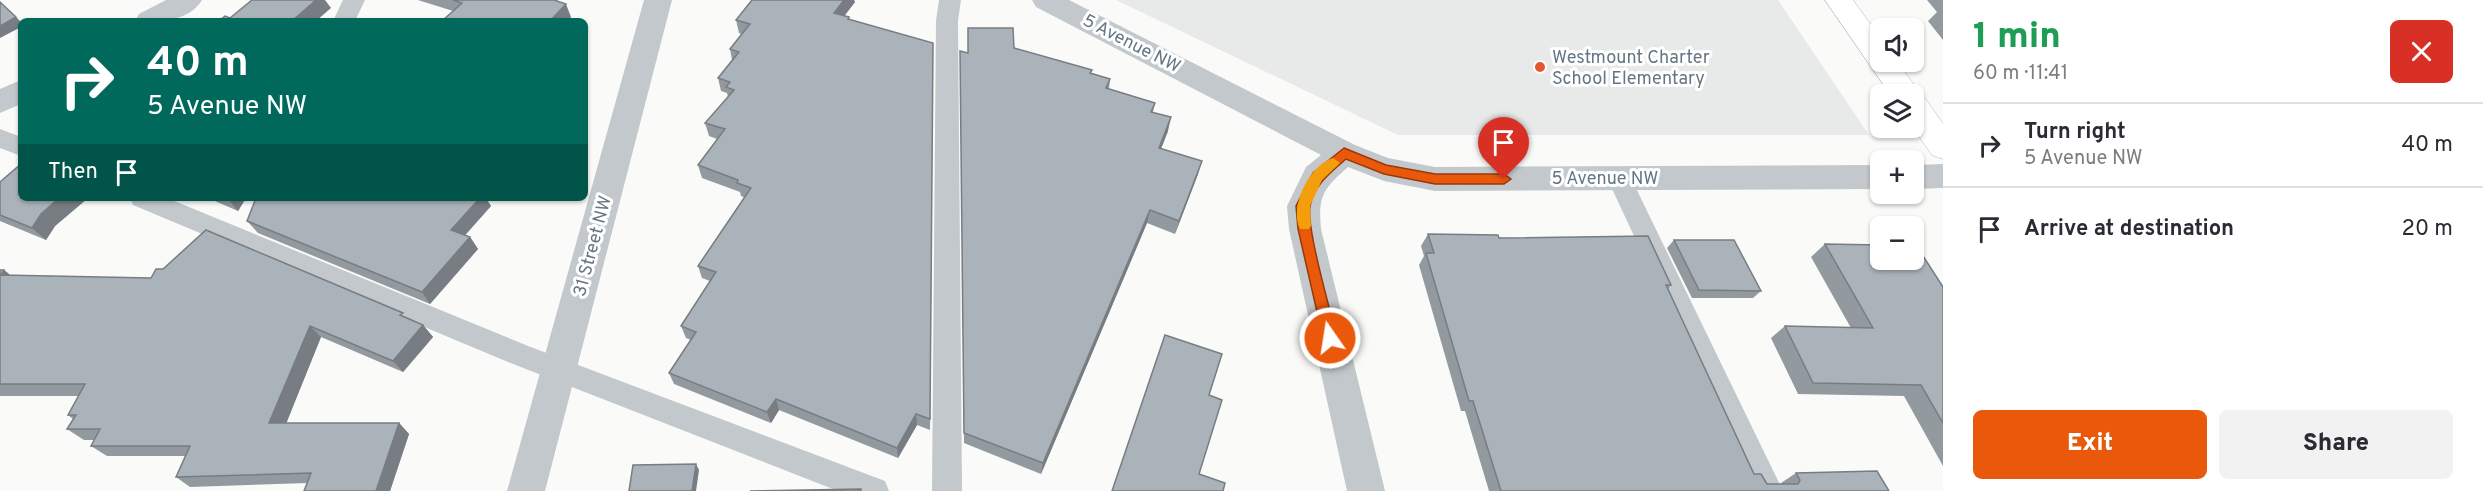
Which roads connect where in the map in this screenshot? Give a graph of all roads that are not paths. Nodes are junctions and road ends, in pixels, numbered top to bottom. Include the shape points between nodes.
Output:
1 (188, 0) edge
2 (354, 0) edge
3 (658, 0) edge
4 (950, 0) edge
5 (1046, 0) edge
6 (1839, 0) edge
7 (155, 18) edge
8 (345, 18) edge
9 (1870, 44) edge
10 (18, 93) edge
11 (0, 102) edge
12 (1924, 120) edge
13 (0, 138) edge
14 (18, 146) edge
15 (1943, 147) edge
16 (1344, 153) junction
17 (1943, 176) edge
18 (1870, 177) edge
19 (1924, 177) edge
20 (1619, 178) junction
21 (152, 201) edge
22 (559, 368) junction
23 (526, 491) edge
24 (873, 491) edge
25 (947, 491) edge
26 (1366, 491) edge
27 (1768, 491) edge

1 - 7 street
2 - 8 lane
3 - 22 street, 31 Street NW
4 - 25 lane
5 - 16 street, 5 Avenue NW
6 - 9 street
10 - 11 street
12 - 15 street
13 - 14 lane
16 - 20 street, 5 Avenue NW via 1384,170 1435,179
16 - 26 street via 1317,176 1303,206 1305,229
17 - 19 street
18 - 20 street, 5 Avenue NW
20 - 27 lane
21 - 22 lane via 244,229 507,349
22 - 23 street, 31 Street NW
22 - 24 lane

